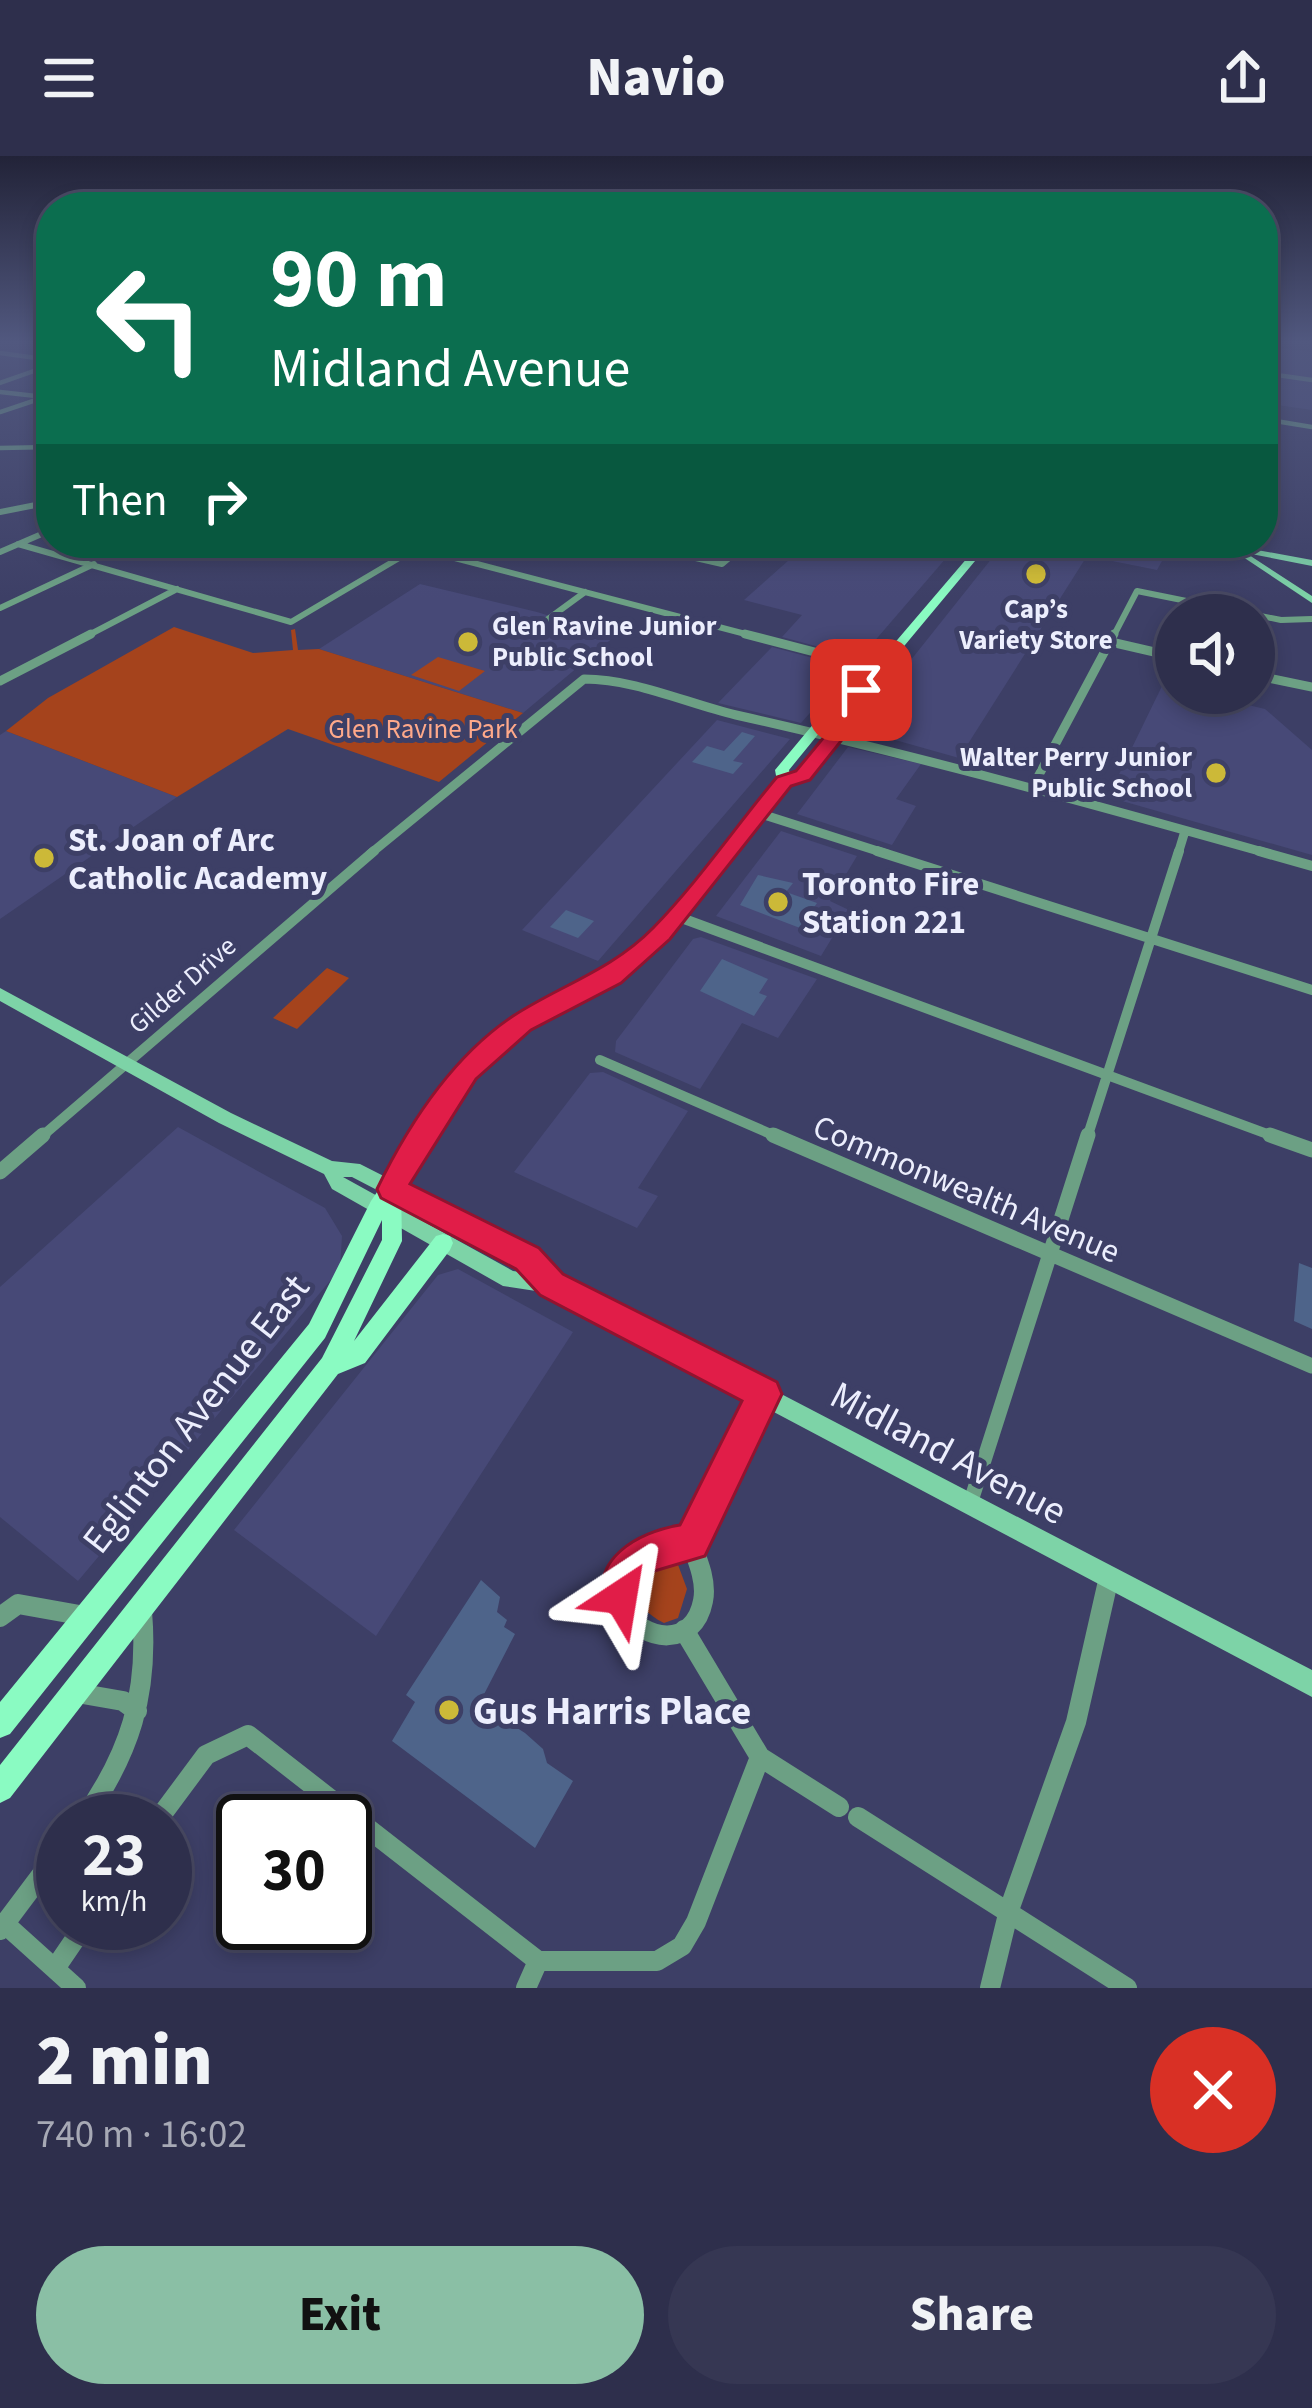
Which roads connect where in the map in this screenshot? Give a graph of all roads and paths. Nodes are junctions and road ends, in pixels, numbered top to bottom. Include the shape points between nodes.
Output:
1 (0, 448) edge
2 (36, 448) edge
3 (36, 505) edge
4 (0, 512) edge
5 (36, 536) edge
6 (18, 544) junction
7 (36, 548) edge
8 (0, 552) edge
9 (1278, 557) edge
10 (75, 558) edge
11 (399, 558) edge
12 (454, 558) edge
13 (696, 558) edge
14 (729, 558) edge
15 (972, 558) edge
16 (1241, 558) edge
17 (1241, 558) edge
18 (95, 563) junction
19 (1308, 563) edge
20 (1263, 570) junction
21 (178, 589) junction
22 (585, 592) junction
23 (1312, 600) edge
24 (0, 608) edge
25 (1312, 619) edge
26 (544, 622) dead end
27 (1112, 642) junction
28 (1155, 652) edge
29 (880, 669) junction
30 (1275, 679) edge
31 (0, 681) edge
32 (1312, 687) edge
33 (853, 698) junction
34 (812, 732) junction
35 (835, 736) junction
36 (784, 781) junction
37 (1032, 788) junction
38 (758, 813) junction
39 (1185, 831) junction
40 (1312, 866) edge
41 (676, 916) junction
42 (1150, 939) junction
43 (1312, 990) edge
44 (0, 994) edge
45 (600, 1060) dead end
46 (128, 1063) junction
47 (1110, 1077) junction
48 (1312, 1150) edge
49 (0, 1172) edge
50 (387, 1204) junction
51 (443, 1244) junction
52 (1050, 1254) junction
53 (551, 1284) junction
54 (330, 1366) junction
55 (1312, 1366) edge
56 (764, 1394) junction
57 (970, 1504) junction
58 (692, 1543) junction
59 (1109, 1577) junction
60 (141, 1610) junction
61 (86, 1616) junction
62 (0, 1617) edge
63 (684, 1630) junction
64 (1312, 1684) edge
65 (75, 1692) junction
66 (137, 1711) junction
67 (0, 1724) edge
68 (760, 1757) junction
69 (0, 1788) edge
70 (101, 1794) edge
71 (177, 1794) edge
72 (36, 1882) edge
73 (1009, 1910) junction
74 (2, 1927) edge
75 (68, 1950) edge
76 (538, 1961) junction
77 (56, 1967) junction
78 (76, 1988) edge
79 (526, 1988) edge
80 (989, 1988) edge
81 (1127, 1988) edge

1 - 2 street
3 - 4 street
5 - 6 street
6 - 7 street
6 - 8 street
9 - 19 main road
10 - 18 street
11 - 21 street via 291,622
12 - 22 street
13 - 14 street
15 - 29 main road, Eglinton Avenue East
16 - 20 main road
17 - 20 main road
18 - 21 street
18 - 24 street
19 - 20 main road via 1268,562
20 - 23 main road
21 - 31 street
22 - 26 street
22 - 29 street
25 - 27 street via 1137,591
27 - 28 street
27 - 37 street
29 - 33 main road, Eglinton Avenue East
30 - 32 street
33 - 34 main road, Eglinton Avenue East
33 - 35 main road, Eglinton Avenue East via 858,708
34 - 35 street
34 - 36 main road, Eglinton Avenue East via 782,770
34 - 46 street, Gilder Drive via 584,679
35 - 36 main road, Eglinton Avenue East via 803,776
35 - 37 street
36 - 38 main road, Eglinton Avenue East
37 - 39 street
38 - 41 main road, Eglinton Avenue East
38 - 42 street
39 - 40 street
39 - 42 street
41 - 47 street
41 - 50 main road, Eglinton Avenue East via 612,977 522,1024 482,1056 429,1124
42 - 43 street
42 - 47 street
44 - 46 main road, Midland Avenue
45 - 52 street, Commonwealth Avenue
46 - 49 street
46 - 50 main road, Midland Avenue
47 - 48 street
47 - 52 street
50 - 51 main road, Midland Avenue
50 - 53 main road, Midland Avenue via 528,1258
50 - 54 main road, Eglinton Avenue East via 392,1240
50 - 61 main road, Eglinton Avenue East via 317,1331
51 - 53 main road, Midland Avenue via 510,1280
51 - 54 main road, Eglinton Avenue East via 357,1354
52 - 55 street, Commonwealth Avenue
52 - 57 street
53 - 56 main road, Midland Avenue
54 - 60 main road, Eglinton Avenue East
56 - 57 main road, Midland Avenue
56 - 58 street
57 - 59 main road, Midland Avenue
58 - 63 street via 704,1598
58 - 63 street via 638,1558 621,1597 627,1619 648,1636 665,1640
59 - 64 main road, Midland Avenue
59 - 73 street via 1076,1722
60 - 65 main road, Eglinton Avenue East
60 - 66 street via 146,1668
61 - 62 street via 18,1604
61 - 67 main road, Eglinton Avenue East
63 - 68 street
65 - 66 street
65 - 69 main road, Eglinton Avenue East
66 - 70 street via 128,1755
68 - 73 street
68 - 76 street via 682,1946 657,1960
71 - 76 street via 210,1749 248,1735
72 - 74 street
73 - 80 street
73 - 81 street
74 - 77 street
75 - 77 street
76 - 79 street
77 - 78 street

